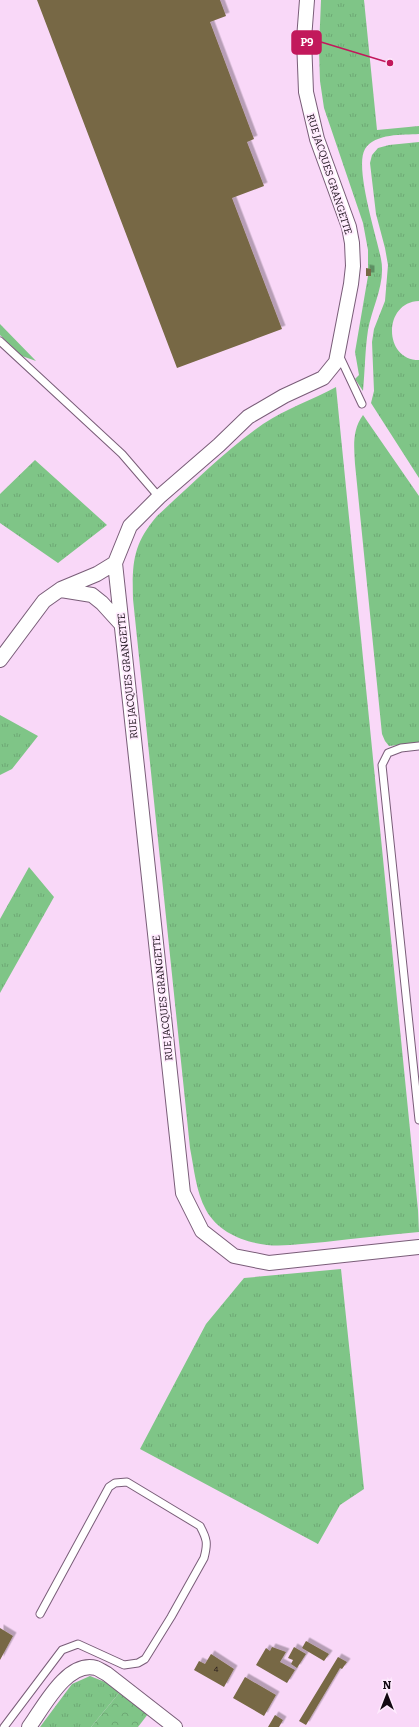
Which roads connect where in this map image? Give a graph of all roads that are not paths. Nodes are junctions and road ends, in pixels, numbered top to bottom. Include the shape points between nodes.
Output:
1 (307, 0) edge
2 (0, 341) edge
3 (338, 353) junction
4 (362, 404) dead end
5 (158, 497) junction
6 (115, 563) junction
7 (61, 589) junction
8 (121, 624) junction
9 (0, 660) edge
10 (419, 746) edge
11 (419, 1120) edge
12 (419, 1247) edge
13 (40, 1614) dead end
14 (4, 1727) edge
15 (29, 1727) edge
16 (175, 1727) edge

1 - 3 street, RUE JACQUES GRANGETTE via 304,39 306,92 317,139 349,227 352,243 352,278
2 - 5 lane via 122,454
3 - 4 lane
3 - 5 street, RUE JACQUES GRANGETTE via 336,362 323,378 284,396 248,417
5 - 6 street, RUE JACQUES GRANGETTE via 130,526
6 - 7 street via 97,574
6 - 8 street, RUE JACQUES GRANGETTE
7 - 8 street via 92,596
7 - 9 street via 44,601
8 - 12 street, RUE JACQUES GRANGETTE via 183,1193 202,1231 234,1256 269,1263
10 - 11 lane via 401,748 388,753 382,765
13 - 14 lane via 109,1486 115,1483 127,1482 200,1526 207,1538 204,1558 145,1659 124,1666 78,1644 62,1650
15 - 16 street via 64,1677 82,1668 95,1668 107,1674

